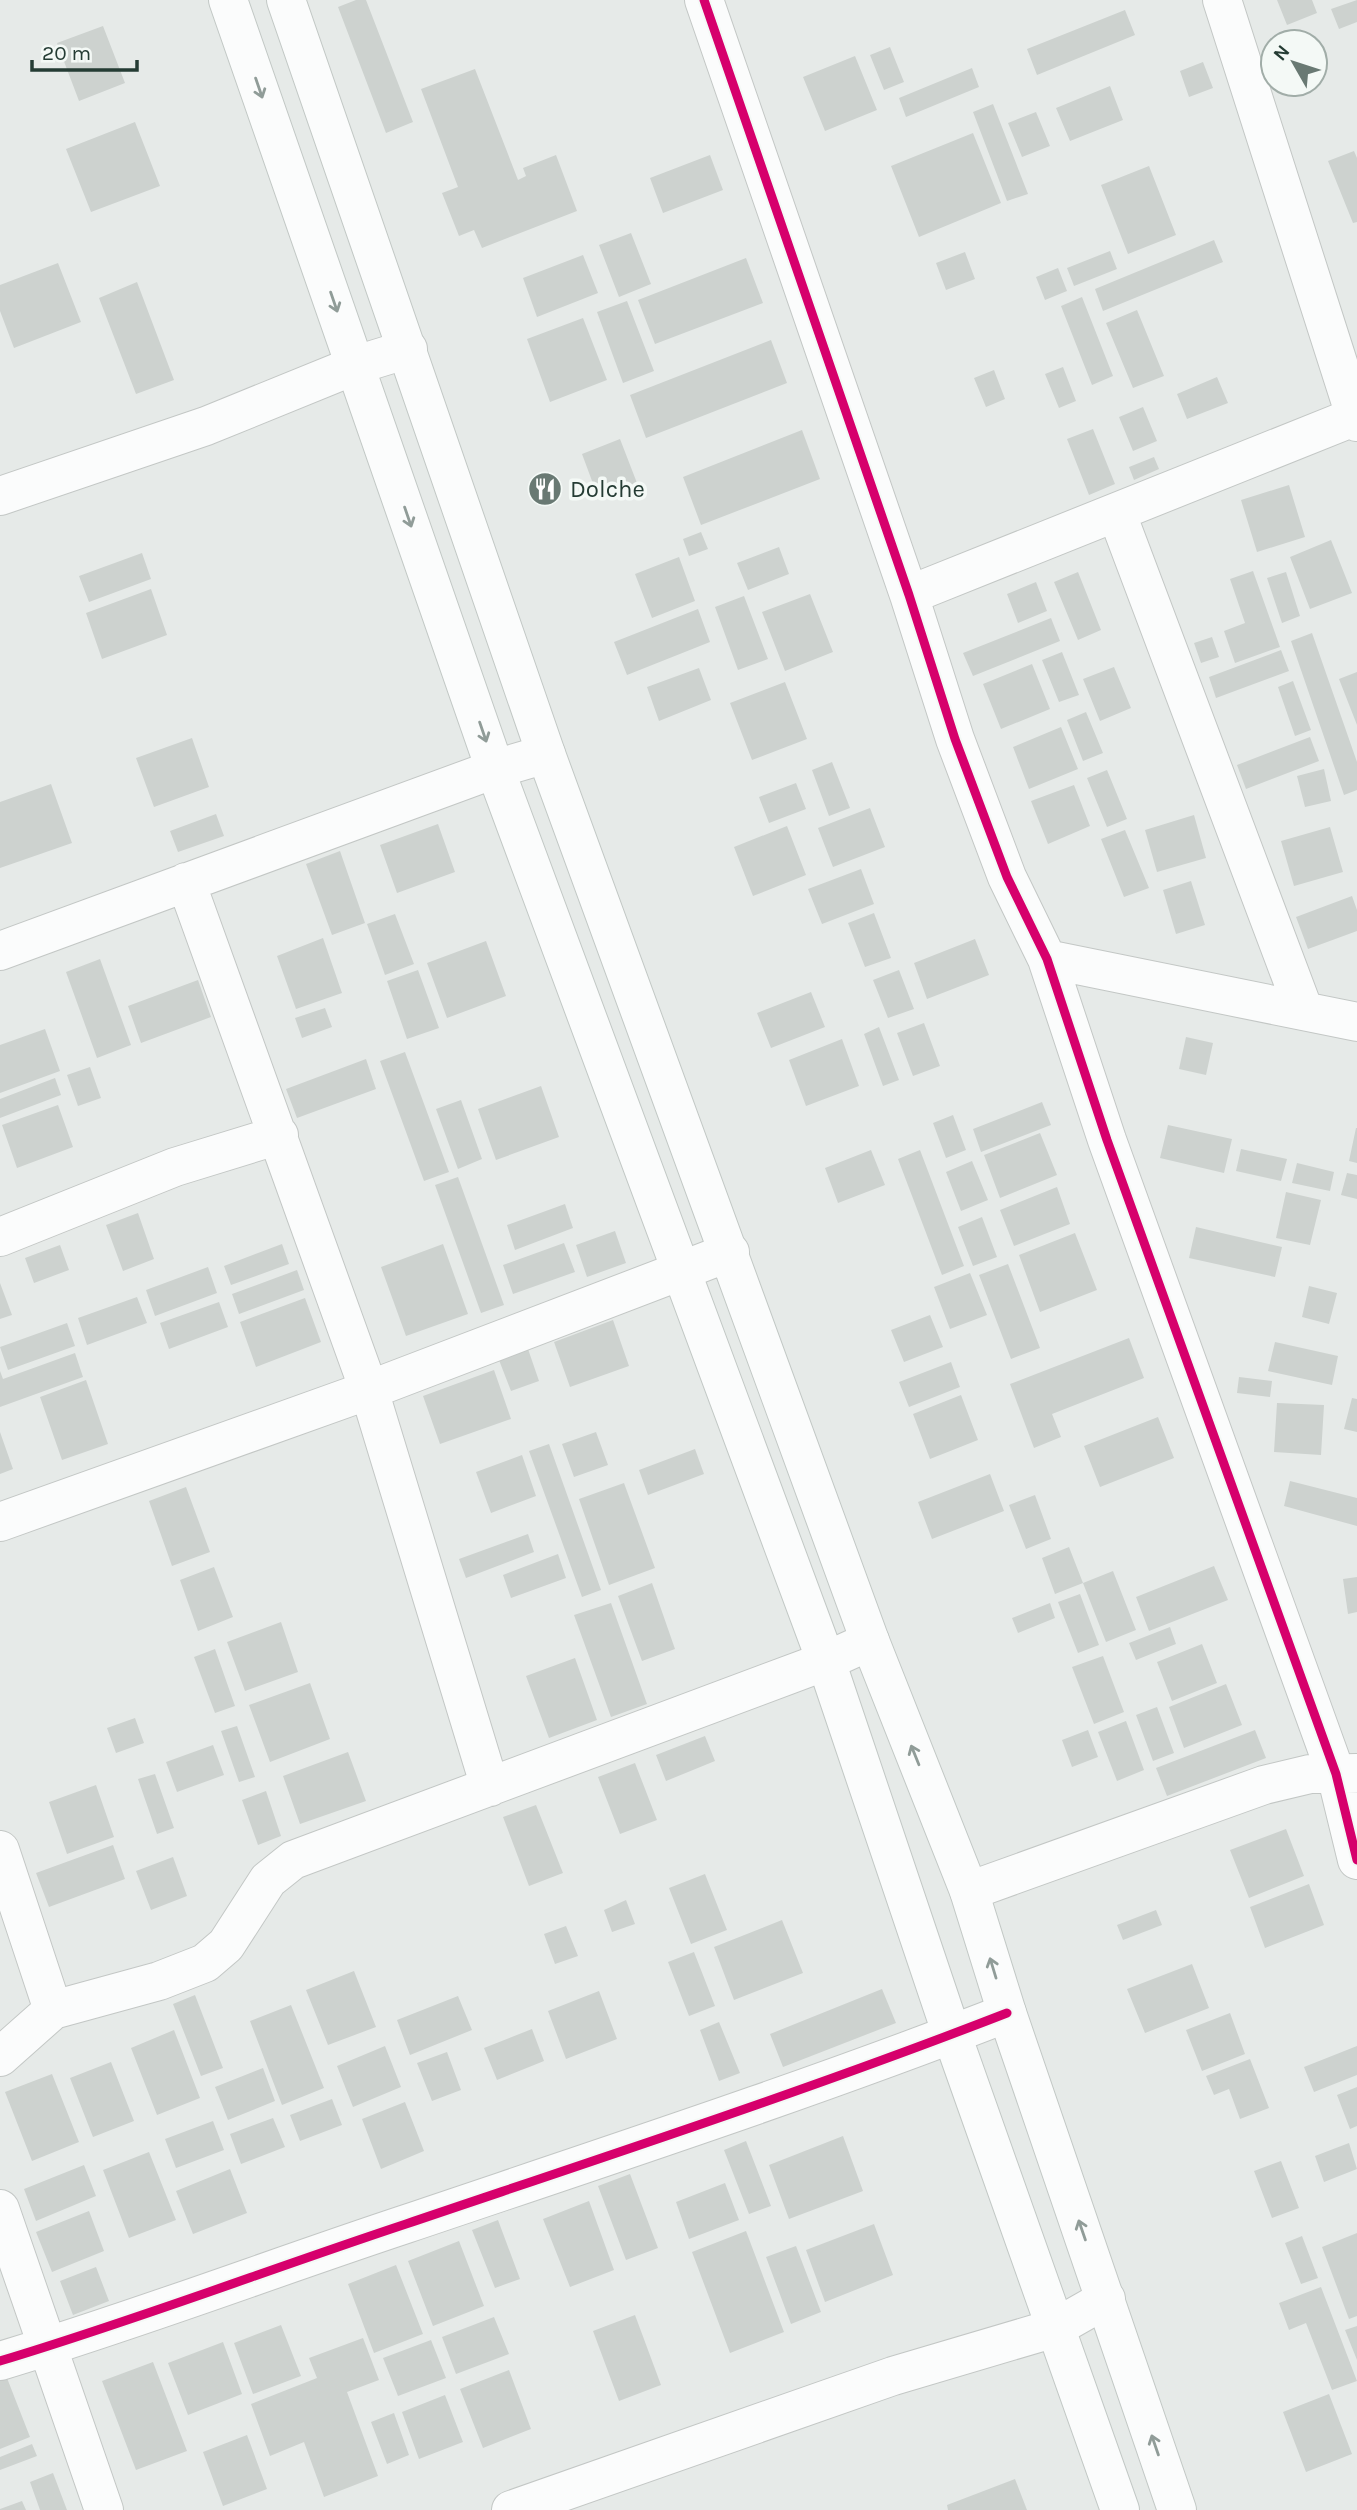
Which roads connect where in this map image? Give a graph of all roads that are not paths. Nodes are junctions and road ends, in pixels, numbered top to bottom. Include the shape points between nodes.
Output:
1 (228, 0) edge
2 (286, 0) edge
3 (704, 0) edge
4 (1223, 0) edge
5 (408, 349) junction
6 (356, 365) junction
7 (1356, 420) edge
8 (0, 496) edge
9 (1117, 514) junction
10 (909, 595) junction
11 (546, 754) junction
12 (495, 769) junction
13 (186, 882) junction
14 (0, 951) edge
15 (1047, 959) junction
16 (1304, 1011) junction
17 (1357, 1022) edge
18 (279, 1135) junction
19 (0, 1237) edge
20 (730, 1252) junction
21 (680, 1268) junction
22 (369, 1390) junction
23 (0, 1522) edge
24 (870, 1641) junction
25 (826, 1661) junction
26 (1347, 1773) edge
27 (490, 1787) junction
28 (0, 1850) edge
29 (1357, 1860) edge
30 (970, 1891) junction
31 (53, 2010) junction
32 (1007, 2013) junction
33 (952, 2035) junction
34 (0, 2057) edge
35 (0, 2209) edge
36 (1106, 2299) junction
37 (1055, 2328) junction
38 (48, 2347) junction
39 (0, 2361) edge
40 (104, 2510) edge
41 (511, 2510) edge
42 (1120, 2510) edge
43 (1177, 2510) edge

1 -> 6 street
2 - 5 street
3 - 10 street
4 - 7 street
5 - 6 street
5 - 11 street
6 - 8 street via 206,426
6 -> 12 street
7 - 9 street
9 - 10 street
9 - 16 street
10 - 15 street via 955,739 1007,877
11 - 12 street
11 - 20 street
12 - 13 street
12 - 21 street
13 - 14 street
13 - 18 street
15 - 16 street
15 - 26 street via 1107,1140
16 - 17 street
18 - 19 street via 175,1167
18 - 22 street
20 - 21 street
20 - 24 street
21 - 22 street
21 - 25 street
22 - 23 street
22 - 27 street
24 - 25 street
30 -> 24 street
25 - 27 street
25 - 33 street
26 - 29 street
26 - 30 street via 1310,1774 1264,1785
27 - 31 street via 286,1864 251,1901 226,1945 205,1962 159,1981
28 - 31 street
32 -> 30 street
31 - 34 street
32 - 33 street
36 -> 32 street
33 - 37 street
33 - 38 street
35 - 38 street
36 - 37 street
43 -> 36 street
37 - 41 street via 893,2376
37 - 42 street
38 - 39 street
38 - 40 street

